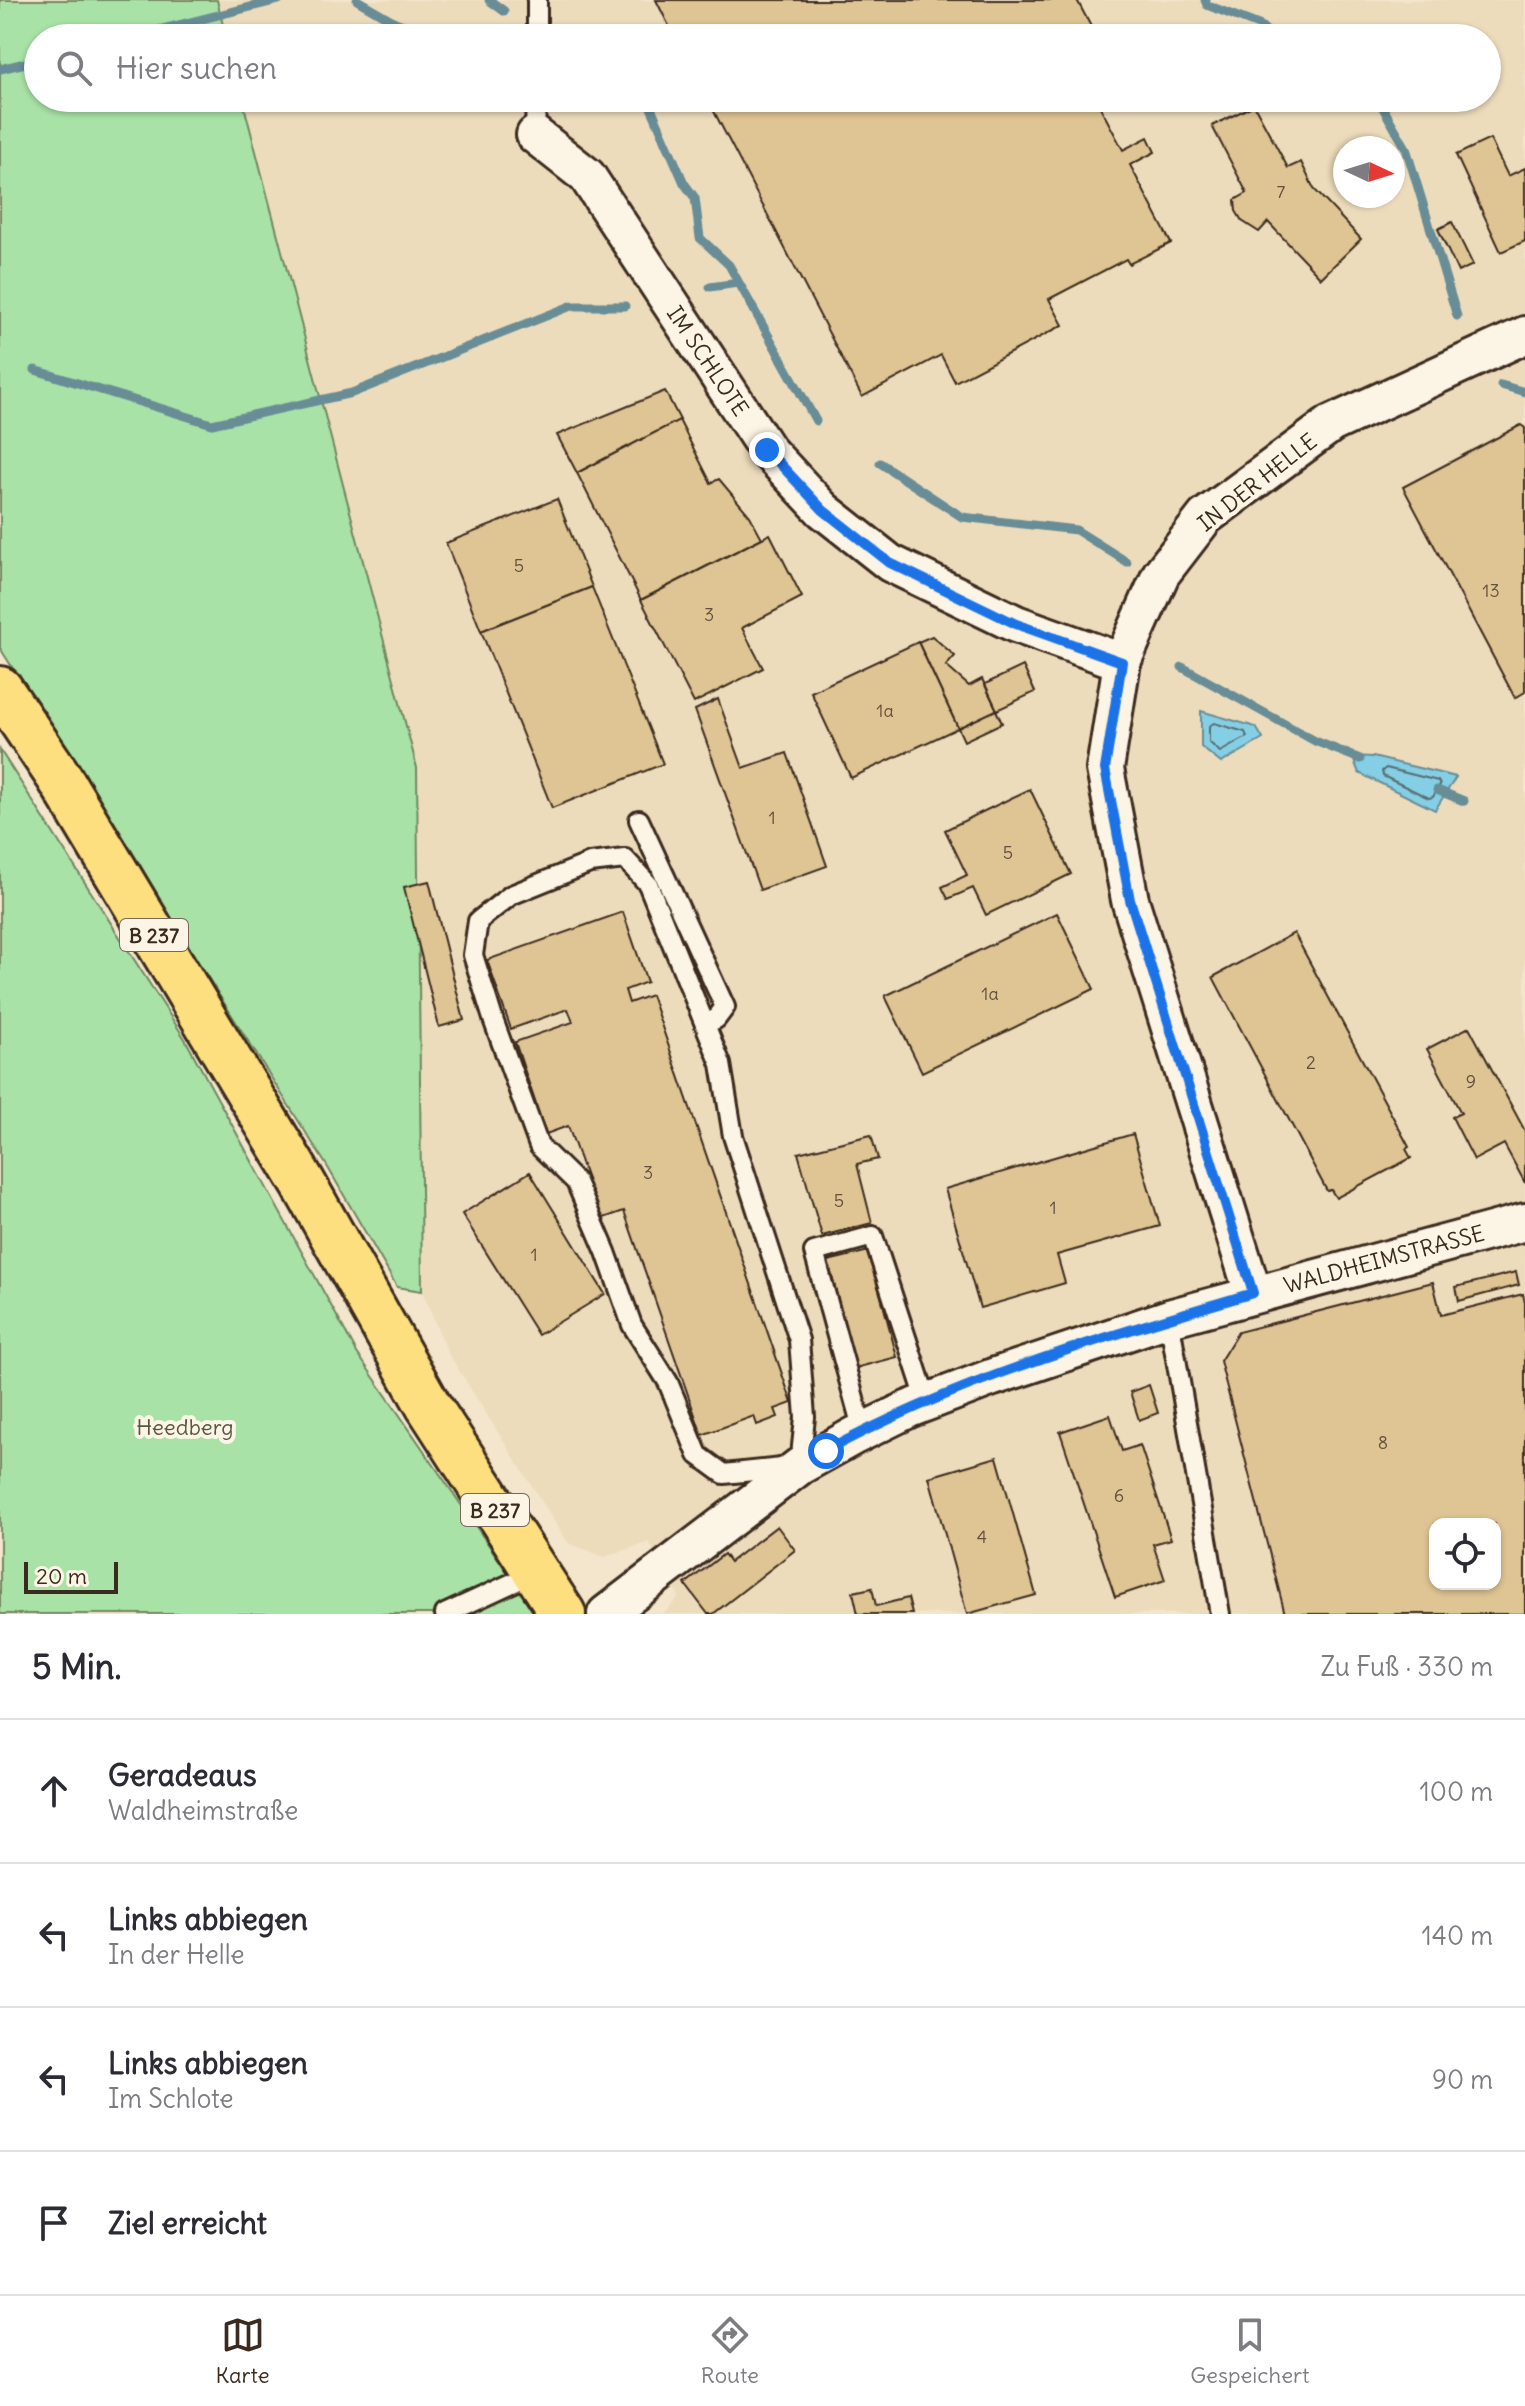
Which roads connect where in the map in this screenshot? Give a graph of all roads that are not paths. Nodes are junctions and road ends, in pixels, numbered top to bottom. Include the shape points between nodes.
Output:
1 (537, 0) edge
2 (537, 24) edge
3 (536, 112) edge
4 (535, 135) joint
5 (1525, 335) edge
6 (1122, 662) junction
7 (0, 689) edge
8 (639, 820) dead end
9 (705, 1024) junction
10 (1525, 1222) edge
11 (1253, 1293) junction
12 (1169, 1318) junction
13 (927, 1402) junction
14 (863, 1431) junction
15 (800, 1466) junction
16 (536, 1572) junction
17 (445, 1614) edge
18 (563, 1614) edge
19 (606, 1614) edge
20 (1220, 1614) edge

1 - 2 lane
3 - 4 lane
4 - 6 street, IM SCHLOTE via 587,176 767,450 823,510 890,563 1016,624
5 - 6 street, IN DER HELLE via 1331,424 1205,517 1161,574
6 - 11 street, IN DER HELLE via 1105,769 1130,900
7 - 16 main road, B 237 via 59,777 295,1170 428,1405
8 - 9 lane via 725,1007
9 - 15 lane via 721,1064 733,1136 799,1340 805,1417
9 - 15 lane via 648,884 625,859 590,863 511,895 478,921 473,955 539,1146 576,1182 632,1325 668,1382 698,1455 724,1474
10 - 11 street, WALDHEIMSTRASSE
11 - 12 street, WALDHEIMSTRASSE
12 - 13 street, WALDHEIMSTRASSE
12 - 20 lane
13 - 14 street, WALDHEIMSTRASSE
13 - 14 lane via 873,1236 814,1252
14 - 15 street, WALDHEIMSTRASSE
15 - 19 street, WALDHEIMSTRASSE
16 - 17 lane
16 - 18 main road, B 237

